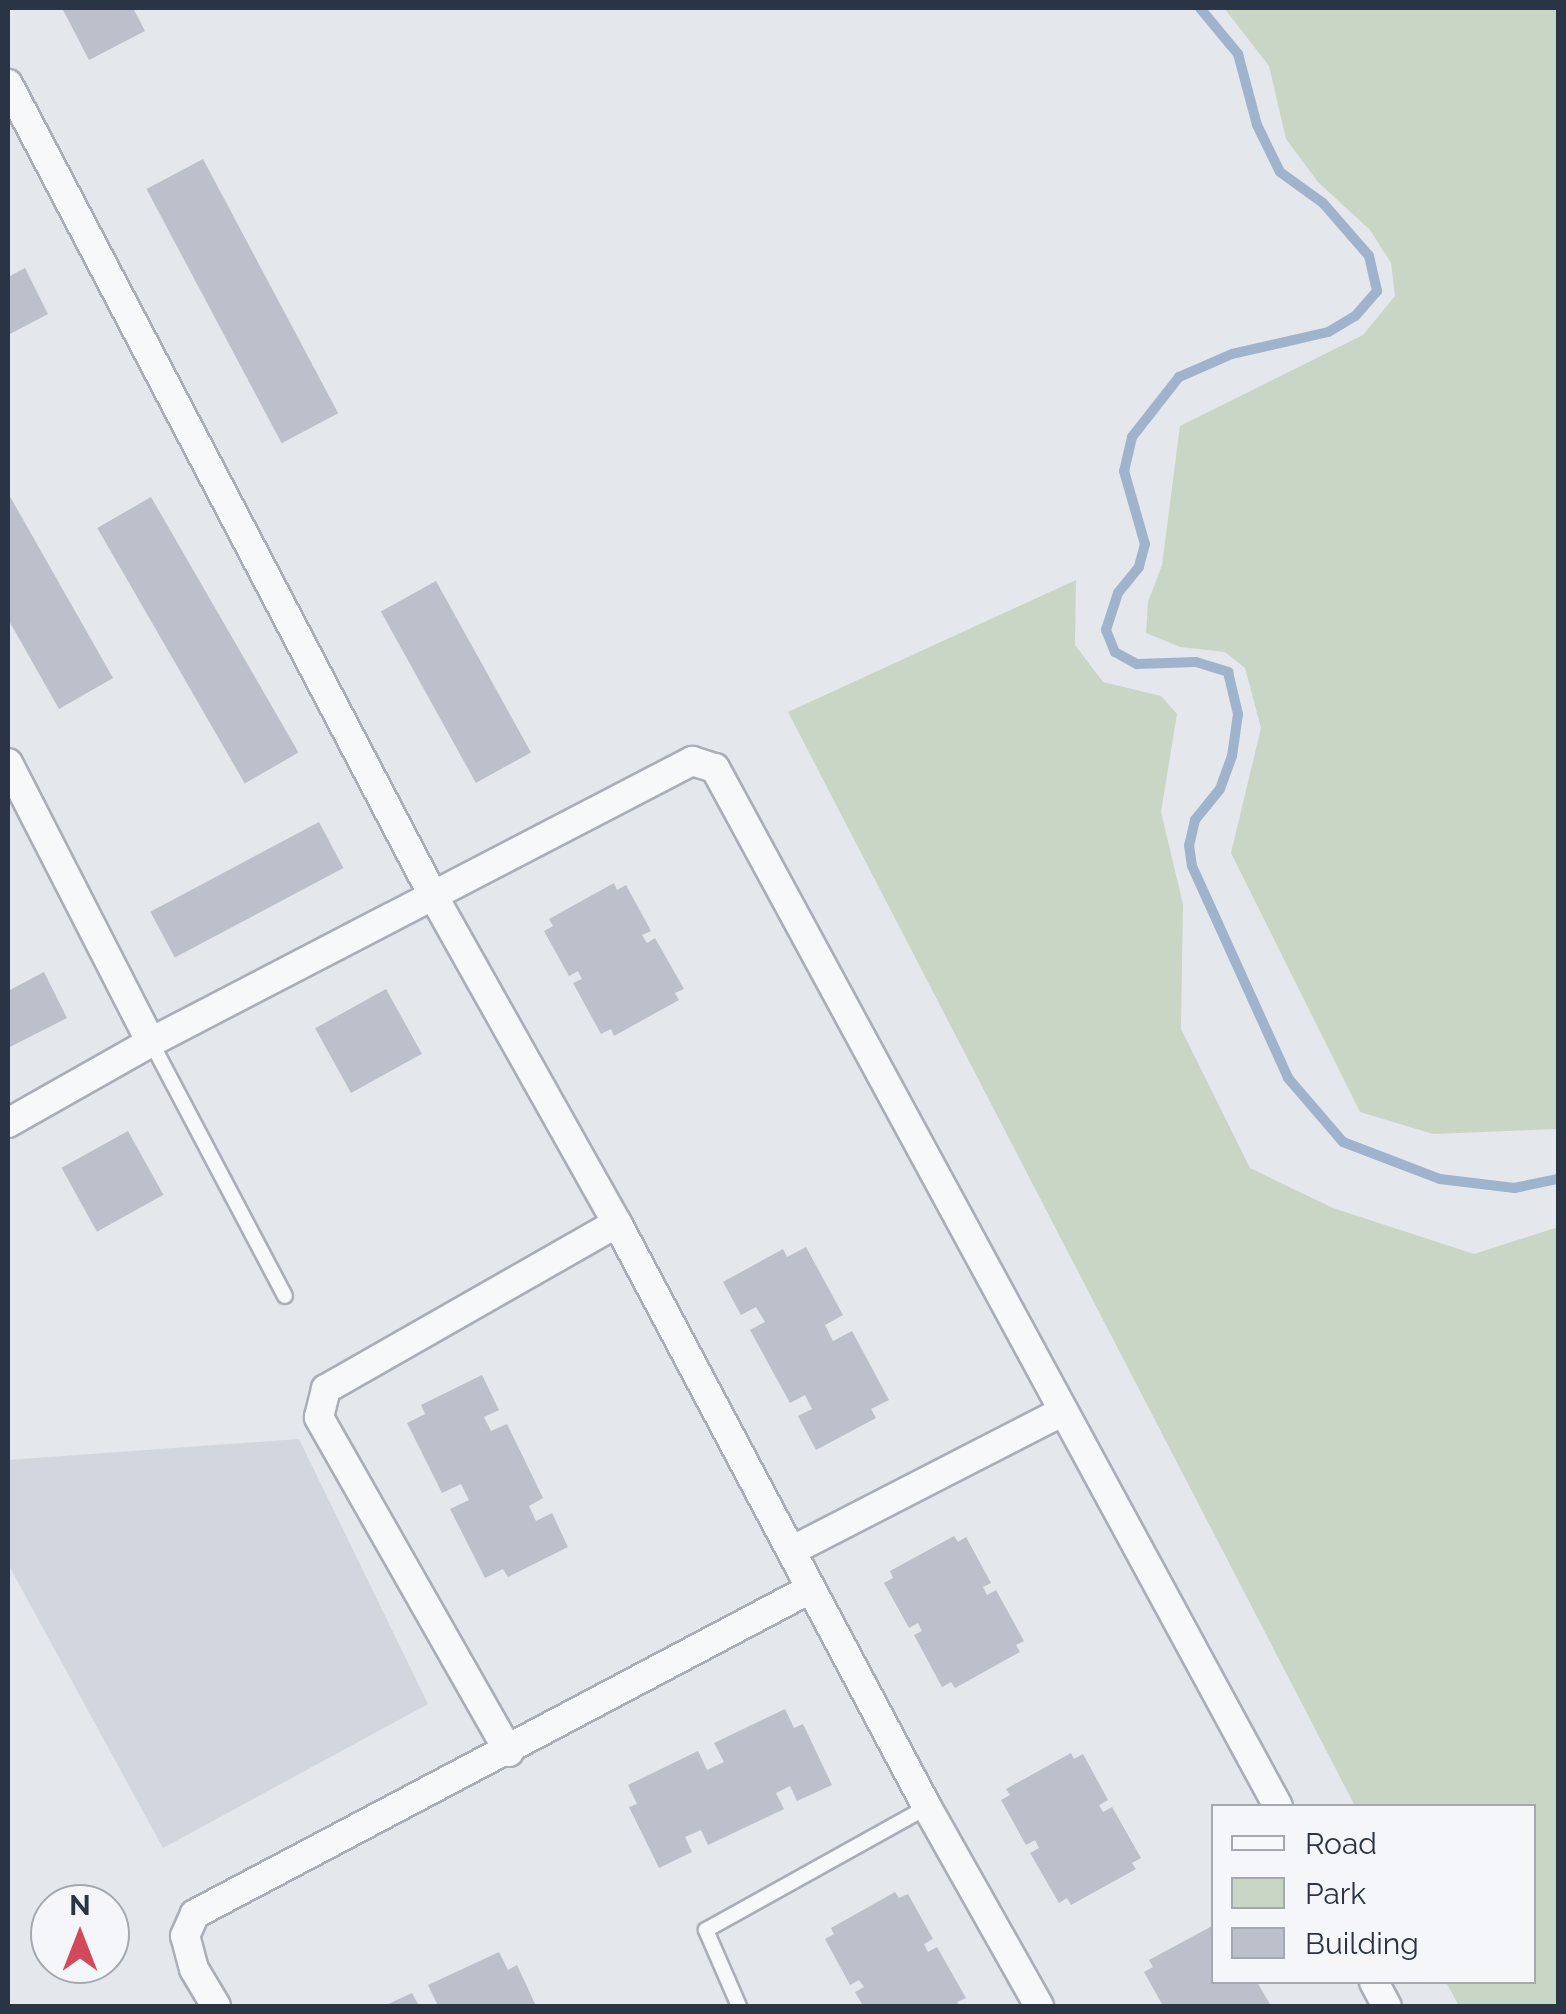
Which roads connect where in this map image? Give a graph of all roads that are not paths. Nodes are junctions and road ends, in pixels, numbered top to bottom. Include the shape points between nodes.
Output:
1 (8, 84) edge
2 (17, 124) edge
3 (10, 772) edge
4 (434, 897) junction
5 (151, 1042) junction
6 (8, 1124) edge
7 (617, 1224) junction
8 (285, 1296) dead end
9 (1062, 1412) junction
10 (793, 1550) junction
11 (810, 1590) junction
12 (509, 1752) junction
13 (1277, 1804) edge
14 (927, 1808) junction
15 (1375, 1984) edge
16 (216, 2006) edge
17 (739, 2006) edge
18 (1039, 2006) edge
19 (1387, 2006) edge

1 - 2 street
2 - 4 street
3 - 5 street
4 - 5 street
4 - 7 street
4 - 9 street via 692,761 715,768
5 - 6 street
5 - 8 lane
7 - 10 street
7 - 12 street via 326,1389 319,1417
9 - 10 street
9 - 13 street
10 - 11 street
11 - 12 street
11 - 14 street
12 - 16 street via 195,1914 185,1936 194,1969
14 - 17 lane via 706,1930
14 - 18 street
15 - 19 street

